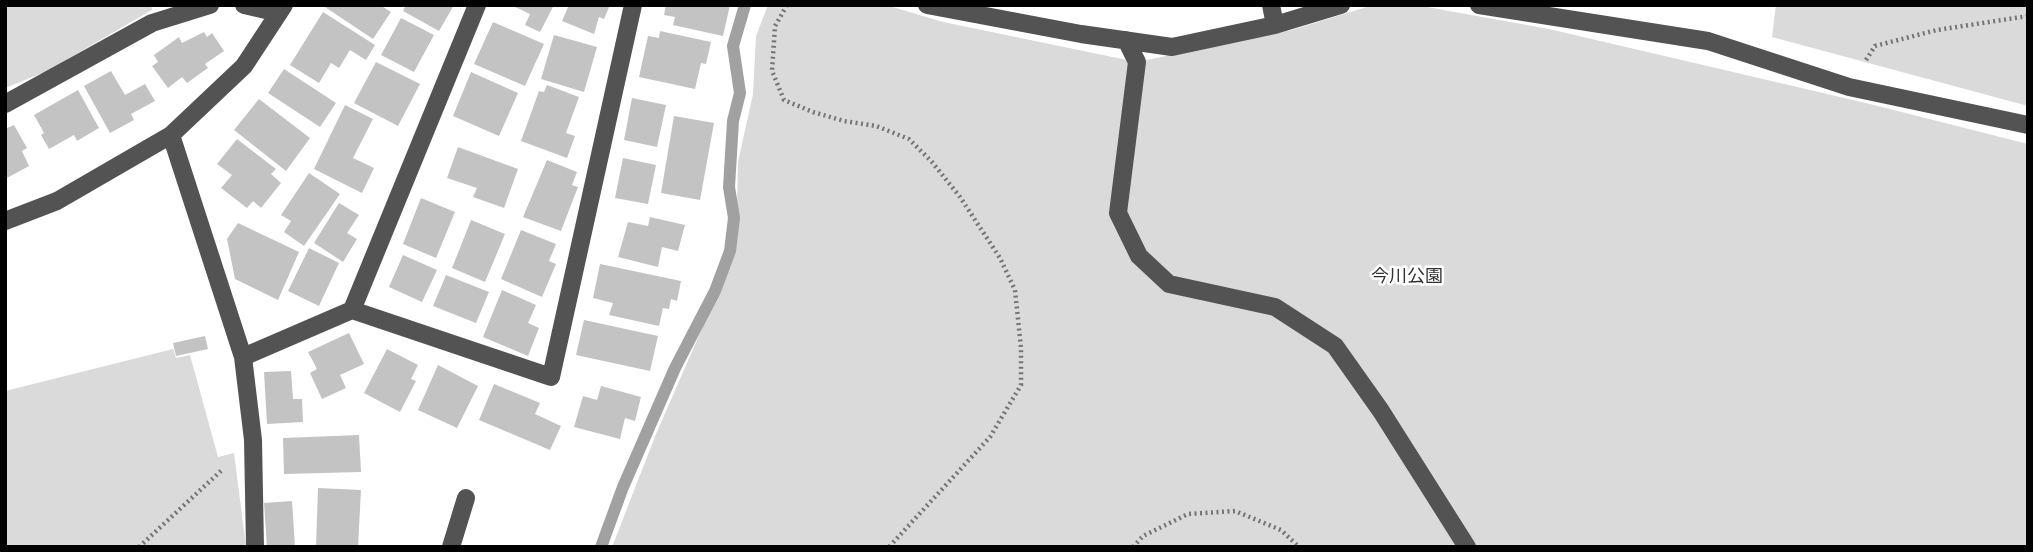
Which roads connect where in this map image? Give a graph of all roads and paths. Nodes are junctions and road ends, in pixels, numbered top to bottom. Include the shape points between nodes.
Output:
1 (210, 5) edge
2 (244, 5) edge
3 (477, 5) edge
4 (633, 5) edge
5 (787, 5) edge
6 (928, 5) edge
7 (1271, 5) edge
8 (1341, 5) edge
9 (1479, 5) edge
10 (281, 9) edge
11 (2028, 16) edge
12 (1275, 24) junction
13 (1126, 40) junction
14 (1849, 87) junction
15 (5, 104) edge
16 (2028, 125) edge
17 (171, 135) junction
18 (5, 221) edge
19 (352, 310) junction
20 (243, 357) junction
21 (196, 495) dead end
22 (466, 498) dead end
23 (139, 547) edge
24 (255, 547) edge
25 (451, 547) edge
26 (889, 547) edge
27 (1133, 547) edge
28 (1299, 547) edge
29 (1467, 547) edge

1 - 15 street via 152,23
2 - 10 street
3 - 19 street
4 - 19 street via 551,377
5 - 26 path via 775,26 772,71 784,100 909,139 960,197 1000,257 1015,290 1021,385 990,437
6 - 13 street
7 - 12 street
8 - 12 street
9 - 14 street via 1708,41
10 - 17 street via 244,66
11 - 14 path via 1937,30 1875,46
12 - 13 street via 1172,47
13 - 29 street via 1137,62 1118,213 1139,256 1170,284 1275,307 1335,346
14 - 16 street
17 - 18 street via 57,201
17 - 20 street
19 - 20 street
20 - 24 street via 253,440
21 - 23 path
22 - 25 street
27 - 28 path via 1143,536 1188,513 1235,511 1281,530

